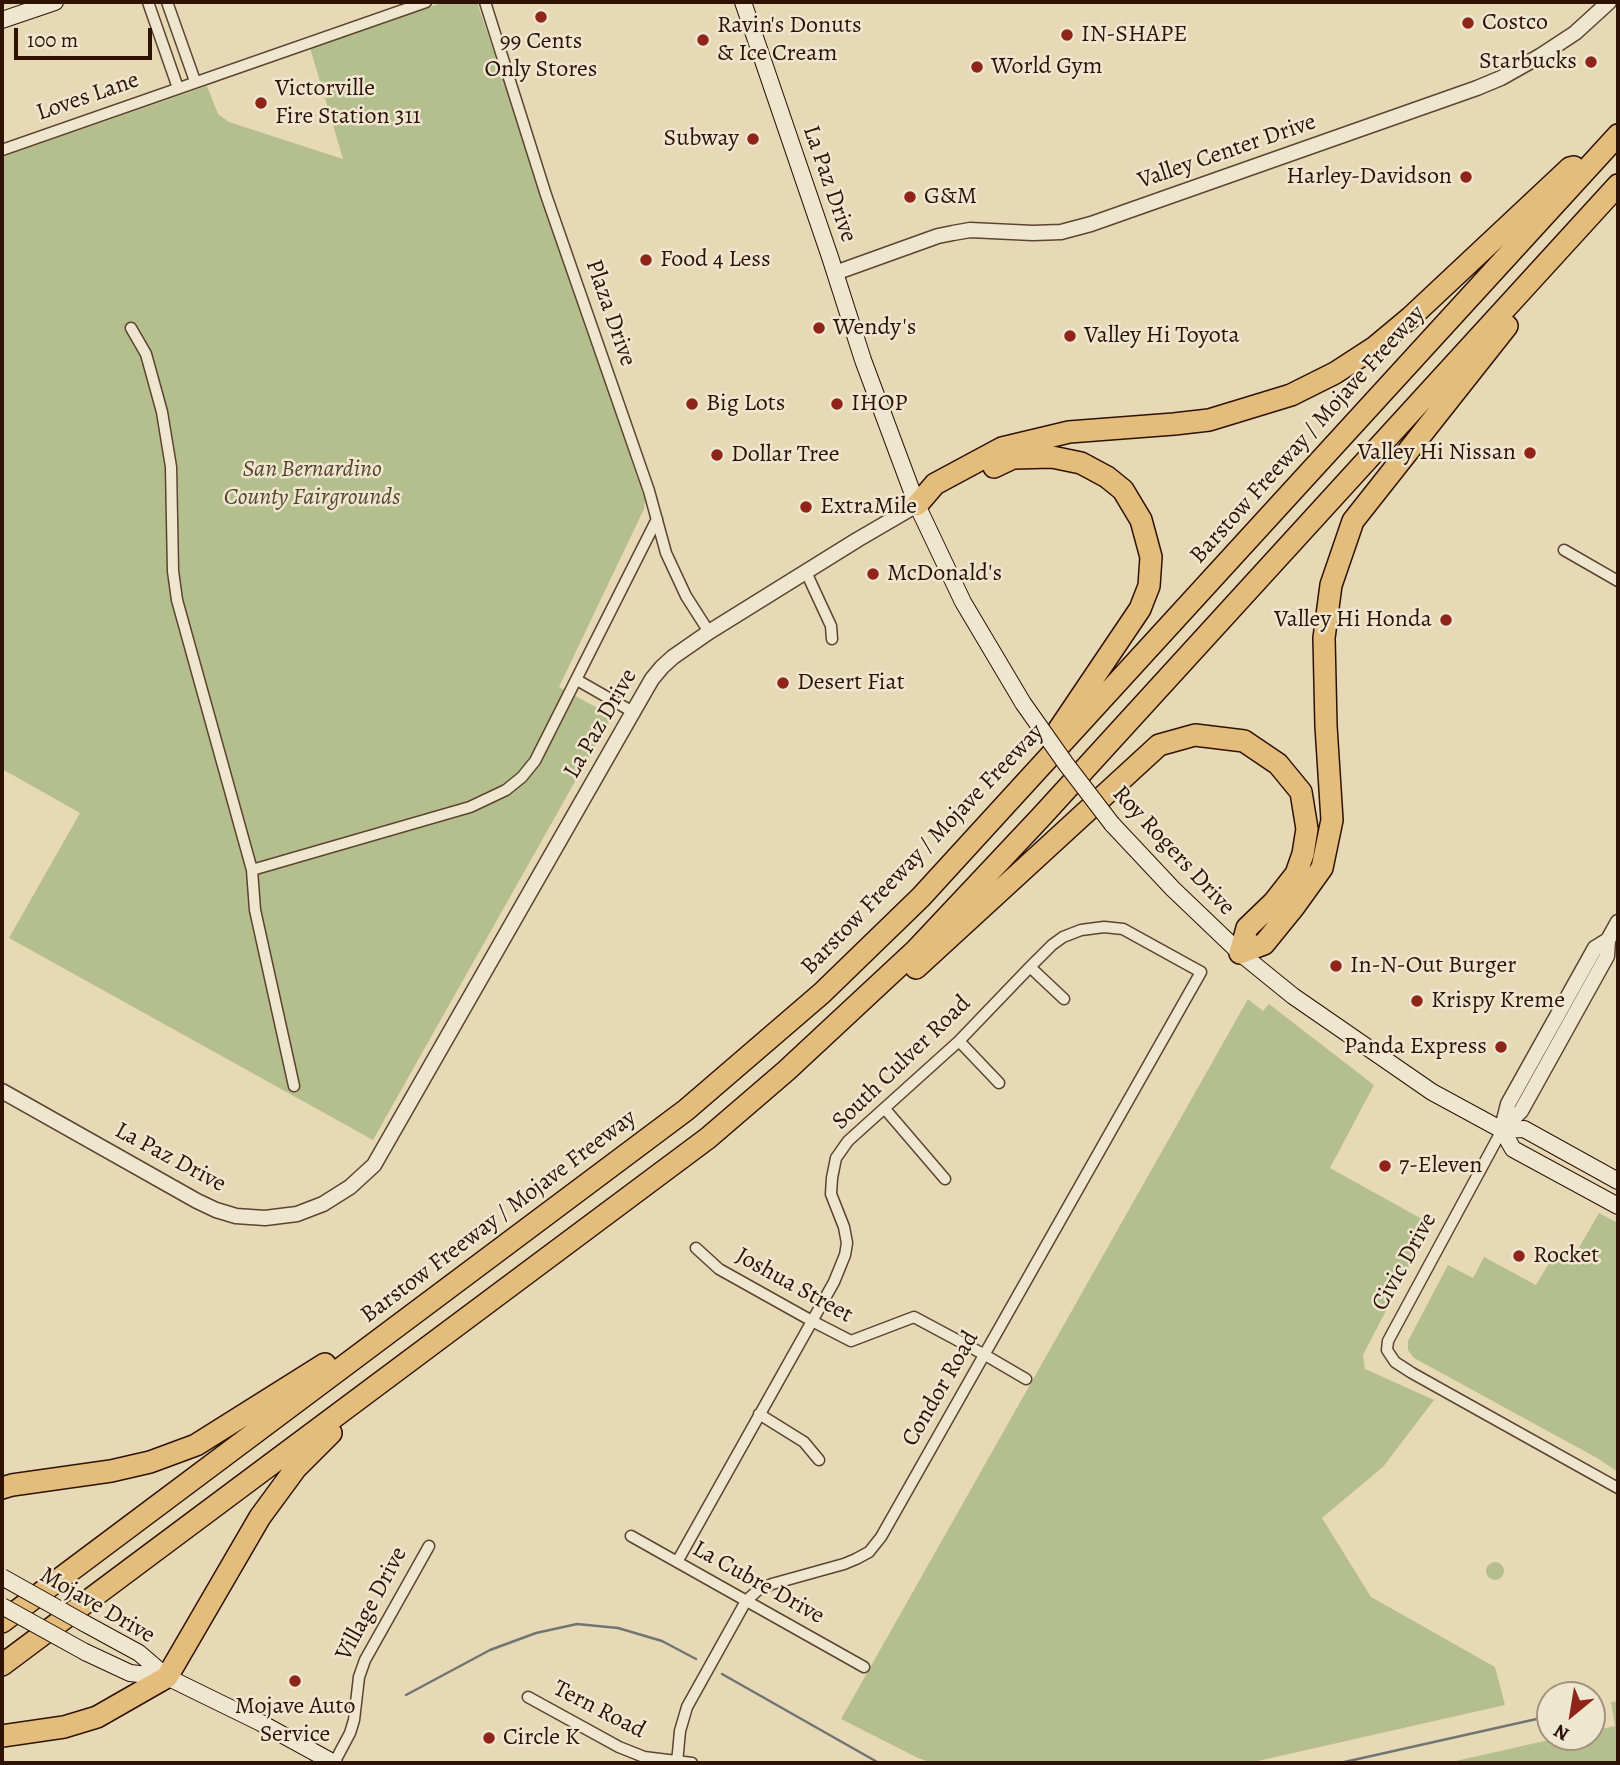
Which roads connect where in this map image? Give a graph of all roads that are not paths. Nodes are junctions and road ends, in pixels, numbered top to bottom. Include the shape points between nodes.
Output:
1 (55, 2) edge
2 (148, 2) edge
3 (167, 2) edge
4 (426, 2) edge
5 (485, 2) edge
6 (743, 2) edge
7 (1609, 2) edge
8 (2, 20) edge
9 (195, 81) junction
10 (178, 88) junction
11 (1618, 135) edge
12 (2, 150) edge
13 (1593, 162) junction
14 (1618, 186) edge
15 (835, 273) junction
16 (131, 328) dead end
17 (917, 505) junction
18 (657, 519) junction
19 (1564, 550) dead end
20 (806, 572) junction
21 (1618, 581) edge
22 (709, 632) junction
23 (832, 639) dead end
24 (577, 680) junction
25 (634, 712) junction
26 (1017, 793) junction
27 (252, 870) junction
28 (1618, 922) edge
29 (1240, 953) junction
30 (1030, 967) junction
31 (1201, 972) joint
32 (1063, 999) dead end
33 (959, 1041) junction
34 (786, 1071) junction
35 (999, 1083) dead end
36 (294, 1086) dead end
37 (2, 1091) edge
38 (885, 1109) junction
39 (1502, 1130) junction
40 (944, 1179) dead end
41 (1618, 1181) edge
42 (1618, 1206) edge
43 (696, 1248) dead end
44 (480, 1264) junction
45 (812, 1321) junction
46 (985, 1355) junction
47 (1027, 1379) dead end
48 (383, 1381) junction
49 (759, 1414) junction
50 (819, 1460) dead end
51 (2, 1488) edge
52 (1618, 1488) edge
53 (631, 1536) dead end
54 (429, 1546) dead end
55 (677, 1562) junction
56 (2, 1577) edge
57 (746, 1601) junction
58 (2, 1606) edge
59 (2, 1622) edge
60 (2, 1665) edge
61 (864, 1667) dead end
62 (167, 1677) junction
63 (528, 1697) dead end
64 (2, 1736) edge
65 (677, 1762) edge
66 (334, 1763) edge
67 (692, 1763) edge

1 - 8 main road
2 - 10 street
3 - 9 street
4 - 9 street, Loves Lane
5 - 18 street, Plaza Drive
6 - 15 main road, La Paz Drive
7 - 15 street, Valley Center Drive via 1575,33 1501,78 1091,224 1061,232 953,233
9 - 10 street, Loves Lane
10 - 12 street, Loves Lane
11 - 13 highway, Barstow Freeway / Mojave Freeway
13 - 17 highway via 1570,168 1375,347 1302,390 1209,419 1069,432 1003,447 935,484
13 - 26 highway, Barstow Freeway / Mojave Freeway
14 - 29 highway via 1353,522 1331,585 1324,638 1332,820 1322,868 1264,944
14 - 34 highway via 1014,846 916,950
15 - 17 main road, La Paz Drive
16 - 27 street via 145,355 162,412 171,467 177,600
17 - 20 street, La Paz Drive
17 - 26 highway via 1013,458 1052,457 1081,463 1107,477 1123,490 1141,520 1151,557 1149,586 1140,609
17 - 29 main road, Roy Rogers Drive, bridge via 963,601 1023,703 1066,764 1112,824
18 - 22 street, Plaza Drive via 673,569
18 - 24 street
19 - 21 street
20 - 22 street, La Paz Drive
20 - 23 street via 831,626
22 - 25 street, La Paz Drive via 662,667
24 - 25 street
24 - 27 street via 535,761 506,790 470,807
25 - 37 street, La Paz Drive via 374,1165 323,1204 297,1214 265,1217 216,1210
26 - 44 highway, Barstow Freeway / Mojave Freeway via 921,897 822,993 686,1110
27 - 36 street via 256,910
28 - 39 street, Civic Drive via 1608,940 1608,956 1521,1111
29 - 34 highway via 1247,928 1296,874 1307,829 1301,792 1278,764 1244,741 1195,735 1159,745 829,1046
29 - 39 main road, Roy Rogers Drive via 1293,996 1432,1092
30 - 31 street, South Culver Road via 1063,937 1104,927 1123,929
30 - 32 street
30 - 33 street, South Culver Road
31 - 46 street, Condor Road
33 - 35 street
33 - 38 street, South Culver Road
34 - 48 highway via 708,1138
38 - 40 street
38 - 45 street, South Culver Road via 848,1141 836,1158 831,1194 847,1243 834,1282
39 - 41 main road, Roy Rogers Drive via 1524,1129
39 - 42 main road, Roy Rogers Drive via 1513,1149
39 - 52 street, Civic Drive via 1387,1350 1395,1362
43 - 45 street, Joshua Street via 719,1269
44 - 51 highway via 196,1445 111,1471
44 - 59 highway, Barstow Freeway / Mojave Freeway
45 - 46 street, Joshua Street via 851,1341 914,1317
45 - 49 street, South Culver Road
46 - 47 street, Joshua Street
46 - 57 street, Condor Road via 869,1552 844,1564 772,1584
48 - 60 highway
48 - 62 highway via 277,1492
49 - 50 street via 804,1442
49 - 55 street, South Culver Road
53 - 55 street, La Cubre Drive
54 - 66 street, Village Drive via 365,1660 354,1720
55 - 57 street, La Cubre Drive
56 - 62 main road, Mojave Drive, bridge via 139,1653
57 - 61 street, La Cubre Drive
57 - 65 street, Condor Road via 687,1707
58 - 62 main road, Mojave Drive, bridge via 130,1673
62 - 64 highway via 97,1717
62 - 66 main road, Mojave Drive
63 - 65 street, Tern Road via 619,1747
65 - 67 street, Tern Road

